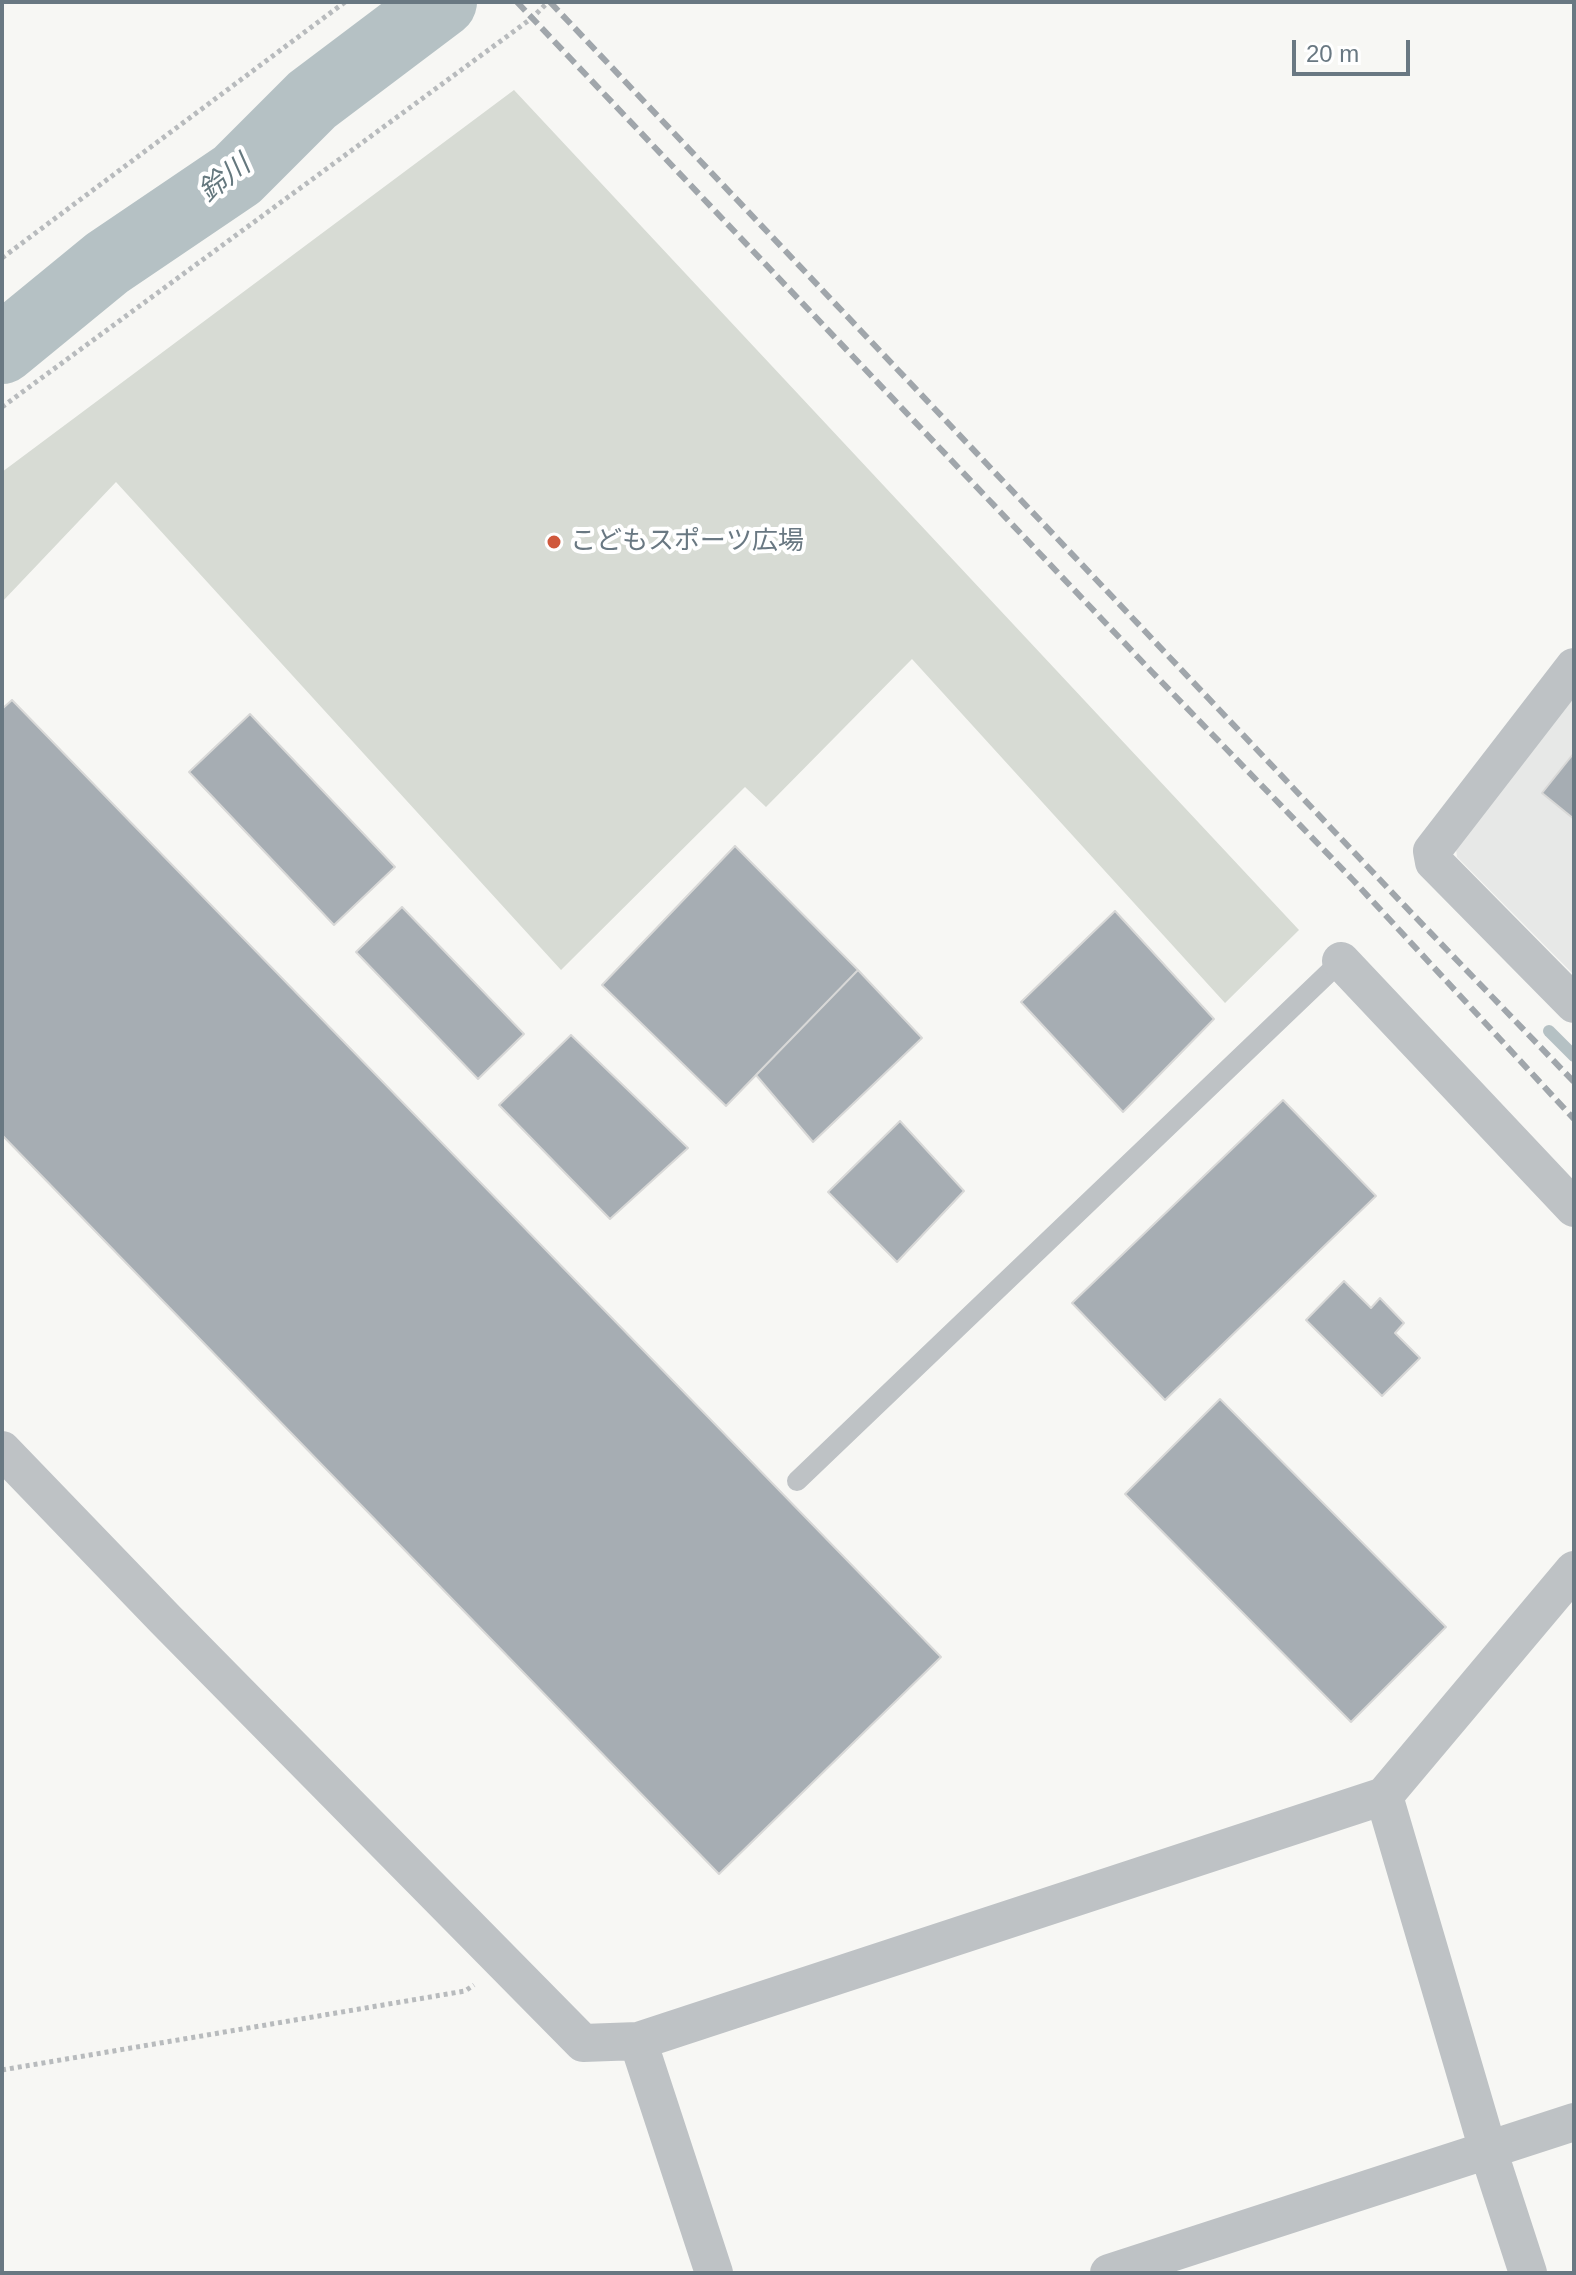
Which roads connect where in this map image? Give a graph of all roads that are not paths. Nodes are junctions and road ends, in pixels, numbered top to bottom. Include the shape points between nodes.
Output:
1 (1574, 667) edge
2 (1341, 961) joint
3 (1574, 1004) edge
4 (1574, 1208) edge
5 (2, 1450) edge
6 (797, 1481) dead end
7 (1574, 1570) edge
8 (1384, 1796) junction
9 (638, 2041) junction
10 (1574, 2122) edge
11 (1488, 2150) junction
12 (714, 2273) edge
13 (1109, 2273) edge
14 (1528, 2273) edge

1 - 3 street via 1432,851 1434,862
2 - 4 street
2 - 6 lane
5 - 9 street via 583,2043
7 - 8 street
8 - 9 street
8 - 11 street
9 - 12 street
10 - 11 street
11 - 13 street
11 - 14 street

